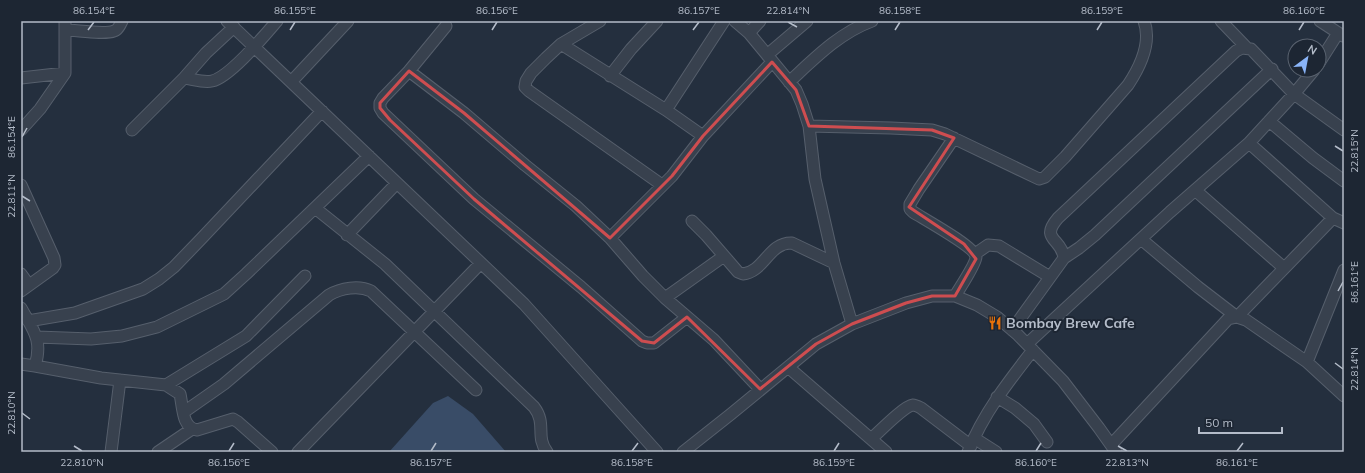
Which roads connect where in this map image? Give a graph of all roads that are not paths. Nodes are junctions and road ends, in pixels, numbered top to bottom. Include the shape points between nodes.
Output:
1 (122, 21) edge
2 (277, 21) edge
3 (348, 21) edge
4 (600, 21) edge
5 (657, 21) edge
6 (724, 21) edge
7 (735, 21) edge
8 (760, 21) edge
9 (807, 21) edge
10 (872, 21) edge
11 (1144, 21) edge
12 (1221, 21) edge
13 (1320, 21) edge
14 (230, 24) edge
15 (65, 25) edge
16 (446, 26) dead end
17 (749, 33) junction
18 (1341, 34) edge
19 (561, 44) junction
20 (254, 46) junction
21 (1246, 47) junction
22 (1327, 52) edge
23 (770, 58) junction
24 (1272, 70) junction
25 (409, 71) junction
26 (65, 73) junction
27 (610, 76) junction
28 (21, 78) edge
29 (184, 78) junction
30 (1307, 78) edge
31 (291, 82) junction
32 (789, 82) junction
33 (1294, 94) junction
34 (666, 110) junction
35 (322, 111) junction
36 (1269, 121) junction
37 (809, 126) junction
38 (21, 130) edge
39 (132, 130) dead end
40 (1344, 130) edge
41 (703, 136) junction
42 (954, 138) junction
43 (1249, 143) junction
44 (369, 156) junction
45 (1344, 181) edge
46 (397, 183) junction
47 (21, 184) edge
48 (662, 186) junction
49 (1195, 190) junction
50 (315, 208) junction
51 (1333, 218) junction
52 (692, 221) dead end
53 (1344, 223) edge
54 (347, 235) junction
55 (610, 238) junction
56 (1141, 239) junction
57 (975, 254) junction
58 (724, 256) junction
59 (1064, 258) junction
60 (481, 263) junction
61 (834, 263) junction
62 (1284, 268) junction
63 (1344, 270) edge
64 (21, 274) edge
65 (305, 276) dead end
66 (1050, 278) junction
67 (25, 288) edge
68 (955, 296) junction
69 (665, 298) junction
70 (21, 308) edge
71 (434, 311) junction
72 (687, 317) junction
73 (1237, 317) junction
74 (28, 321) junction
75 (852, 324) junction
76 (1012, 330) junction
77 (414, 331) junction
78 (38, 337) junction
79 (1030, 347) junction
80 (1307, 362) junction
81 (21, 364) edge
82 (35, 366) junction
83 (788, 366) junction
84 (120, 380) junction
85 (166, 384) junction
86 (760, 389) junction
87 (476, 390) dead end
88 (1344, 396) edge
89 (997, 397) junction
90 (184, 412) junction
91 (192, 430) junction
92 (871, 439) junction
93 (1047, 442) dead end
94 (971, 445) edge
95 (1114, 450) edge
96 (111, 452) edge
97 (158, 452) edge
98 (272, 452) edge
99 (298, 452) edge
100 (547, 452) edge
101 (657, 452) edge
102 (683, 452) edge
103 (886, 452) edge
104 (996, 452) edge

1 - 15 street via 118,29 104,32
2 - 20 street
3 - 31 street
4 - 19 street
5 - 27 street
6 - 34 street
7 - 17 street
8 - 17 street
9 - 23 street
10 - 32 street via 848,32
11 - 42 street via 1146,47 1135,75 1066,157 1045,177 1039,179 1027,174
12 - 21 street
13 - 18 street
14 - 20 street
14 - 29 street
15 - 26 street
16 - 25 street
17 - 23 street
18 - 22 street
19 - 27 street
19 - 48 street via 531,73 525,87
20 - 29 street via 217,80 210,82
20 - 31 street
21 - 24 street
21 - 59 street via 1236,51 1058,218 1050,233 1063,251
23 - 32 street
23 - 41 street
24 - 33 street
24 - 59 street via 1094,235
25 - 55 street via 576,206
25 - 72 street via 383,98 380,108 474,199 647,344 654,343
26 - 28 street
26 - 38 street via 40,109
27 - 34 street
29 - 39 street
30 - 33 street
31 - 35 street
32 - 37 street via 796,90
33 - 36 street
33 - 40 street
34 - 41 street
35 - 44 street
35 - 74 street via 201,240 159,279 143,289 75,313
36 - 43 street
36 - 45 street via 1312,158
37 - 42 street via 932,130
37 - 61 street via 815,179
41 - 48 street
42 - 57 street via 919,189 910,204 910,209
43 - 49 street
43 - 51 street
44 - 46 street
44 - 50 street
46 - 54 street
46 - 60 street
47 - 67 street via 55,265
48 - 55 street
49 - 56 street
49 - 62 street
50 - 54 street
50 - 78 street via 224,294 157,327 111,338
51 - 53 street
51 - 62 street
52 - 58 street
54 - 71 street via 385,264
55 - 69 street
56 - 73 street
56 - 79 street
57 - 66 street via 988,245 999,246
57 - 68 street via 974,264
58 - 61 street via 738,272 748,274 779,245 792,243
58 - 69 street
59 - 66 street
60 - 71 street
60 - 101 street via 524,304
61 - 75 street
62 - 73 street
63 - 80 street
64 - 67 street
65 - 85 street via 246,336
66 - 76 street
68 - 75 street via 932,296 906,303
68 - 76 street via 977,305
69 - 72 street
70 - 74 street
71 - 77 street
71 - 100 street via 539,414 541,444
72 - 86 street via 714,340
73 - 80 street via 1246,320
73 - 95 street via 1228,319
74 - 78 street
75 - 83 street via 816,344
76 - 79 street
77 - 87 street
77 - 90 street via 366,288 335,291 224,384
77 - 99 street
78 - 82 street via 39,354
79 - 89 street
79 - 95 street via 1063,382
80 - 88 street
81 - 82 street
82 - 84 street
83 - 86 street
83 - 92 street
84 - 85 street
84 - 96 street
85 - 90 street via 180,394
86 - 102 street
89 - 93 street via 1034,424
89 - 94 street
90 - 91 street via 187,426
91 - 97 street
91 - 98 street via 233,419
92 - 94 street via 901,411 914,405
92 - 103 street
94 - 104 street

